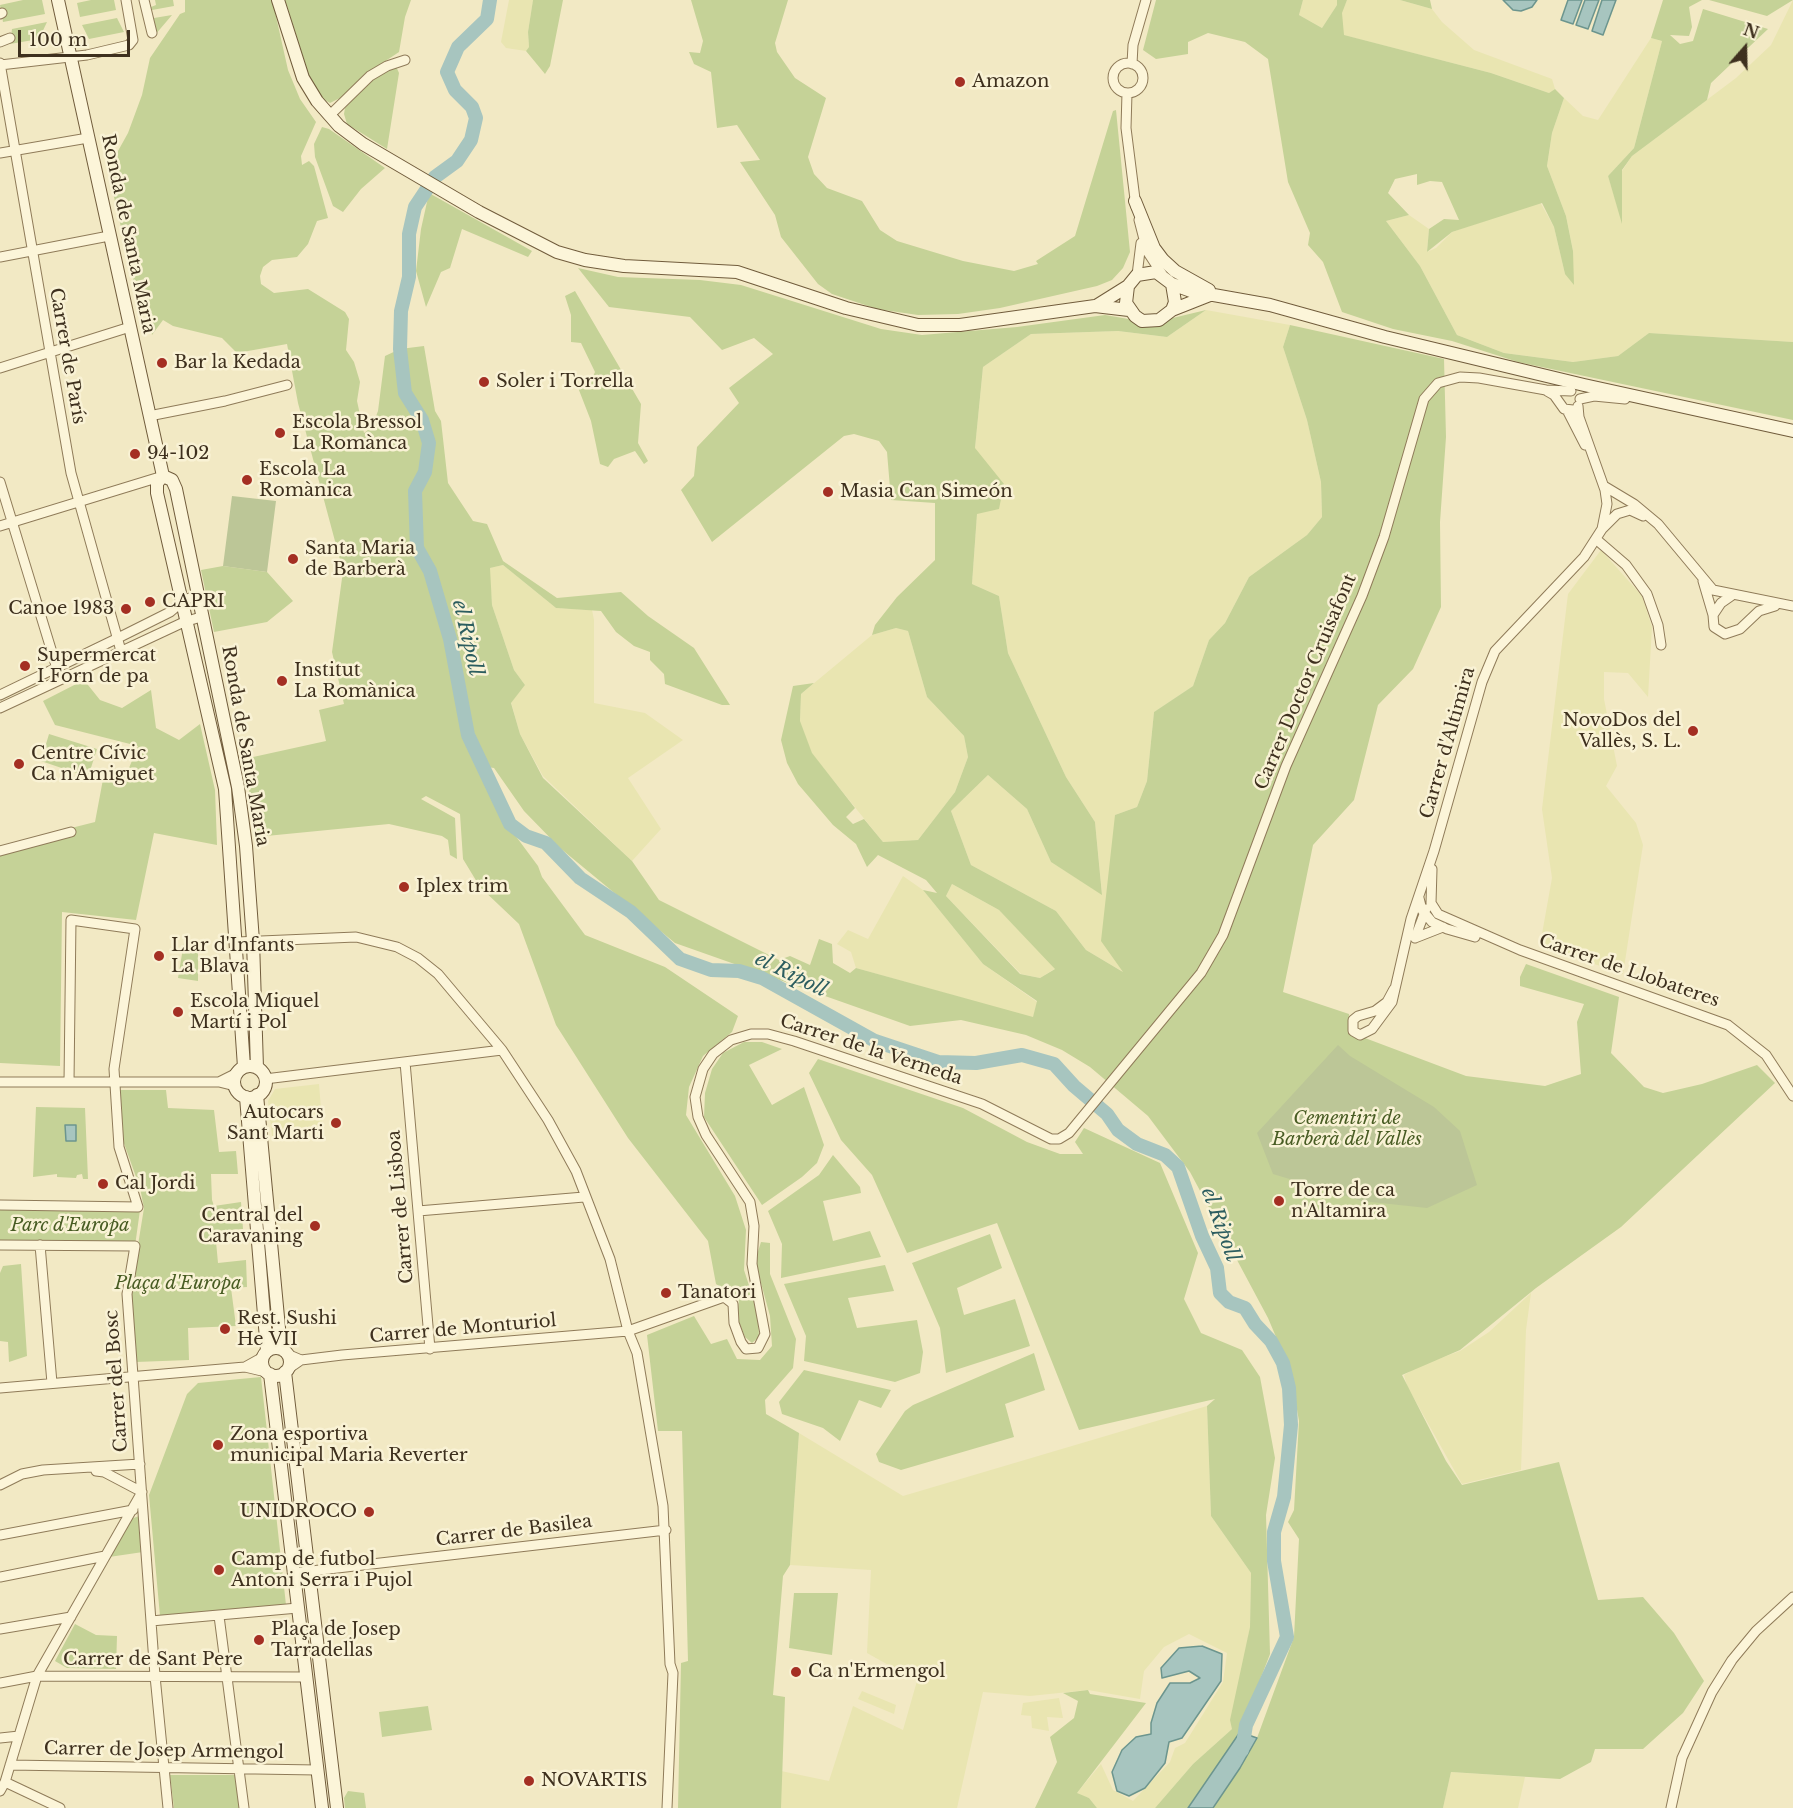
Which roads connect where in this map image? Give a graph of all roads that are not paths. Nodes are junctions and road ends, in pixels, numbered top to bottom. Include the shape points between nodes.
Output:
1 (58, 0) edge
2 (126, 0) edge
3 (144, 0) edge
4 (278, 0) edge
5 (1146, 0) edge
6 (152, 33) dead end
7 (10, 38) dead end
8 (0, 42) edge
9 (70, 56) junction
10 (405, 60) dead end
11 (0, 64) edge
12 (1132, 64) junction
13 (1127, 93) junction
14 (329, 116) junction
15 (88, 138) junction
16 (15, 150) junction
17 (0, 153) edge
18 (1135, 201) junction
19 (1141, 235) junction
20 (109, 236) junction
21 (31, 252) junction
22 (0, 257) edge
23 (1161, 274) junction
24 (1137, 275) junction
25 (1172, 284) junction
26 (1128, 286) junction
27 (1215, 295) junction
28 (1095, 306) junction
29 (1130, 310) junction
30 (1172, 310) junction
31 (130, 327) junction
32 (49, 351) junction
33 (0, 368) edge
34 (287, 385) dead end
35 (1546, 390) junction
36 (1571, 391) junction
37 (1579, 403) junction
38 (1674, 405) junction
39 (1564, 407) junction
40 (149, 416) junction
41 (1793, 431) edge
42 (1598, 467) junction
43 (163, 476) junction
44 (0, 482) edge
45 (1604, 486) junction
46 (79, 503) junction
47 (1607, 504) junction
48 (1632, 507) junction
49 (12, 522) junction
50 (0, 526) edge
51 (1602, 529) junction
52 (1597, 540) junction
53 (1703, 581) junction
54 (196, 596) junction
55 (1731, 596) junction
56 (182, 602) junction
57 (1788, 605) edge
58 (1713, 615) junction
59 (201, 617) junction
60 (184, 622) junction
61 (116, 639) junction
62 (1661, 645) dead end
63 (121, 651) junction
64 (56, 667) junction
65 (61, 679) junction
66 (0, 695) edge
67 (0, 708) edge
68 (71, 831) dead end
69 (0, 851) edge
70 (1434, 852) junction
71 (1427, 914) junction
72 (1443, 927) junction
73 (1415, 938) junction
74 (1495, 940) junction
75 (253, 941) junction
76 (237, 942) junction
77 (1407, 945) junction
78 (1394, 989) junction
79 (502, 1050) junction
80 (405, 1062) junction
81 (243, 1073) junction
82 (1117, 1073) joint
83 (265, 1079) junction
84 (0, 1082) edge
85 (69, 1082) junction
86 (114, 1082) junction
87 (251, 1096) junction
88 (1793, 1096) edge
89 (584, 1197) junction
90 (0, 1205) edge
91 (418, 1210) junction
92 (0, 1245) edge
93 (40, 1245) junction
94 (628, 1331) junction
95 (430, 1348) junction
96 (284, 1352) junction
97 (265, 1354) junction
98 (302, 1360) junction
99 (244, 1367) junction
100 (286, 1371) junction
101 (268, 1373) junction
102 (134, 1376) junction
103 (52, 1383) junction
104 (0, 1388) edge
105 (140, 1464) junction
106 (61, 1469) junction
107 (0, 1485) edge
108 (142, 1492) junction
109 (143, 1509) junction
110 (129, 1513) junction
111 (666, 1530) junction
112 (0, 1535) edge
113 (105, 1556) junction
114 (309, 1571) junction
115 (294, 1573) junction
116 (0, 1577) edge
117 (1793, 1597) edge
118 (298, 1608) junction
119 (219, 1616) junction
120 (71, 1617) junction
121 (151, 1621) junction
122 (0, 1629) edge
123 (38, 1676) junction
124 (155, 1676) junction
125 (227, 1676) junction
126 (306, 1677) junction
127 (0, 1683) edge
128 (19, 1736) junction
129 (0, 1738) edge
130 (10, 1765) junction
131 (164, 1768) junction
132 (239, 1769) junction
133 (317, 1770) junction
134 (2, 1789) edge
135 (28, 1794) junction
136 (30, 1808) edge
137 (60, 1808) edge
138 (168, 1808) edge
139 (244, 1808) edge
140 (322, 1808) edge
141 (337, 1808) edge
142 (667, 1808) edge
143 (1671, 1808) edge

1 - 9 street, Ronda de Santa Maria
2 - 9 street via 133,40 129,45
3 - 6 street
4 - 14 street via 303,78
5 - 12 street via 1133,45
7 - 8 street
9 - 11 street
9 - 15 street, Ronda de Santa Maria
10 - 14 street via 370,76
11 - 16 street, Carrer de París
12 - 13 street via 1140,70 1142,82 1135,91
12 - 13 street via 1119,66 1113,78 1118,90
13 - 18 street via 1126,128
14 - 28 street via 363,144 479,212 549,248 585,260 737,273 846,309 905,323 960,325
15 - 16 street
15 - 20 street, Ronda de Santa Maria
16 - 17 street
16 - 21 street, Carrer de París
18 - 19 street
18 - 27 street via 1163,260
19 - 23 street
19 - 24 street
20 - 21 street
20 - 31 street, Ronda de Santa Maria
21 - 22 street
21 - 32 street, Carrer de París
23 - 24 street
23 - 25 street
24 - 26 street
25 - 27 street
25 - 30 street
26 - 28 street
26 - 29 street
27 - 30 street
27 - 38 street via 1270,305 1427,347
28 - 29 street
29 - 30 street via 1151,322
31 - 32 street
31 - 40 street, Ronda de Santa Maria
32 - 33 street
32 - 46 street, Carrer de París
34 - 40 street
35 - 36 street, Carrer Doctor Cruisafont
35 - 39 street
35 - 82 street, Carrer Doctor Cruisafont via 1460,377 1438,382 1424,399 1384,537 1362,596 1286,766 1223,935 1201,973
36 - 37 street via 1577,394
36 - 39 street via 1562,395
37 - 38 street via 1593,396
37 - 39 street via 1573,410
37 - 42 street, Carrer d'Altimira via 1579,417
38 - 41 street
39 - 42 street, Carrer d'Altimira
40 - 43 street, Ronda de Santa Maria
42 - 45 street, Carrer d'Altimira
43 - 46 street
43 - 54 street, Ronda de Santa Maria via 172,480 176,489
43 - 56 street, Ronda de Santa Maria via 157,483 157,493
44 - 49 street
45 - 47 street, Carrer d'Altimira
45 - 48 street
46 - 49 street
46 - 61 street, Carrer de París
47 - 48 street via 1615,501
47 - 51 street, Carrer d'Altimira
48 - 51 street via 1617,514
48 - 53 street via 1658,524
49 - 50 street
49 - 64 street
51 - 52 street, Carrer d'Altimira
52 - 62 street via 1626,565 1647,594 1659,625
52 - 70 street, Carrer d'Altimira via 1495,651 1482,682
53 - 55 street via 1713,590
53 - 58 street
54 - 56 street
54 - 59 street, Ronda de Santa Maria
55 - 57 street
55 - 58 street
56 - 60 street, Ronda de Santa Maria
56 - 61 street
57 - 58 street via 1759,611 1740,630 1725,634 1714,627
59 - 60 street
59 - 75 street, Ronda de Santa Maria via 238,788
60 - 63 street
60 - 76 street, Ronda de Santa Maria via 225,789
61 - 63 street, Carrer de París
61 - 64 street
63 - 65 street
64 - 65 street
64 - 66 street
65 - 67 street
68 - 69 street
70 - 71 street, Carrer d'Altimira
70 - 71 street, Carrer d'Altimira via 1419,898
71 - 72 street, Carrer de Llobateres
71 - 73 street, Carrer d'Altimira
71 - 74 street, Carrer de Llobateres
71 - 77 street, Carrer d'Altimira via 1408,931
72 - 73 street, Carrer d'Altimira
72 - 74 street, Carrer de Llobateres
73 - 77 street, Carrer d'Altimira
74 - 88 street, Carrer de Llobateres via 1728,1025 1766,1055
75 - 76 street
75 - 79 street via 356,936 397,946 438,974
75 - 81 street, Ronda de Santa Maria
76 - 81 street, Ronda de Santa Maria
77 - 78 street, Carrer d'Altimira
78 - 78 street, Carrer d'Altimira via 1387,1012 1366,1033 1353,1031 1351,1025 1357,1017 1386,1002
79 - 80 street
79 - 89 street via 548,1120 576,1171
80 - 83 street
80 - 91 street, Carrer de Lisboa
81 - 83 street
81 - 86 street via 219,1082
81 - 87 street via 238,1092
82 - 94 street, Carrer de la Verneda via 1069,1132 1051,1139 982,1104 794,1041 768,1034 731,1040 703,1068 695,1097 706,1135 750,1202 752,1264 765,1334 758,1348 746,1349 734,1323 733,1304 723,1296
83 - 87 street via 264,1087
84 - 85 street
85 - 86 street
85 - 86 street via 71,920 135,929
86 - 90 street via 118,1147 138,1207
87 - 96 street
87 - 97 street
89 - 91 street
89 - 94 street via 610,1259
91 - 95 street, Carrer de Lisboa
92 - 93 street
93 - 102 street, Carrer del Bosc via 135,1246 127,1282
93 - 103 street
94 - 95 street, Carrer de Monturiol
94 - 111 street via 639,1364
95 - 98 street, Carrer de Monturiol
96 - 97 street
96 - 98 street, Carrer de Monturiol
96 - 100 street
97 - 99 street
97 - 101 street via 262,1364
98 - 100 street, Carrer de Monturiol
99 - 101 street
99 - 102 street
100 - 101 street
100 - 114 street
101 - 115 street
102 - 103 street
102 - 105 street, Carrer del Bosc
103 - 104 street
105 - 106 street
105 - 108 street, Carrer del Bosc
106 - 107 street via 22,1474
106 - 108 street via 104,1472
108 - 109 street, Carrer del Bosc
108 - 110 street
109 - 110 street
109 - 121 street, Carrer del Bosc
110 - 112 street
110 - 113 street
111 - 114 street, Carrer de Basilea
111 - 142 street via 673,1673
113 - 116 street
113 - 120 street
114 - 115 street, Carrer de Basilea
114 - 141 street
115 - 118 street
117 - 143 street via 1756,1631 1712,1692 1682,1758
118 - 119 street
118 - 126 street
119 - 121 street
119 - 125 street
120 - 122 street
120 - 123 street
121 - 124 street, Carrer del Bosc
123 - 124 street, Carrer de Sant Pere
123 - 127 street, Carrer de Sant Pere
123 - 128 street
124 - 125 street, Carrer de Sant Pere
124 - 131 street, Carrer del Bosc
125 - 126 street, Carrer de Sant Pere
125 - 132 street
126 - 133 street
128 - 129 street
128 - 130 street
130 - 131 street, Carrer de Josep Armengol
130 - 134 street
131 - 132 street, Carrer de Josep Armengol
131 - 138 street, Carrer del Bosc
132 - 133 street, Carrer de Josep Armengol
132 - 139 street
133 - 140 street
134 - 135 street
135 - 136 street
135 - 137 street

